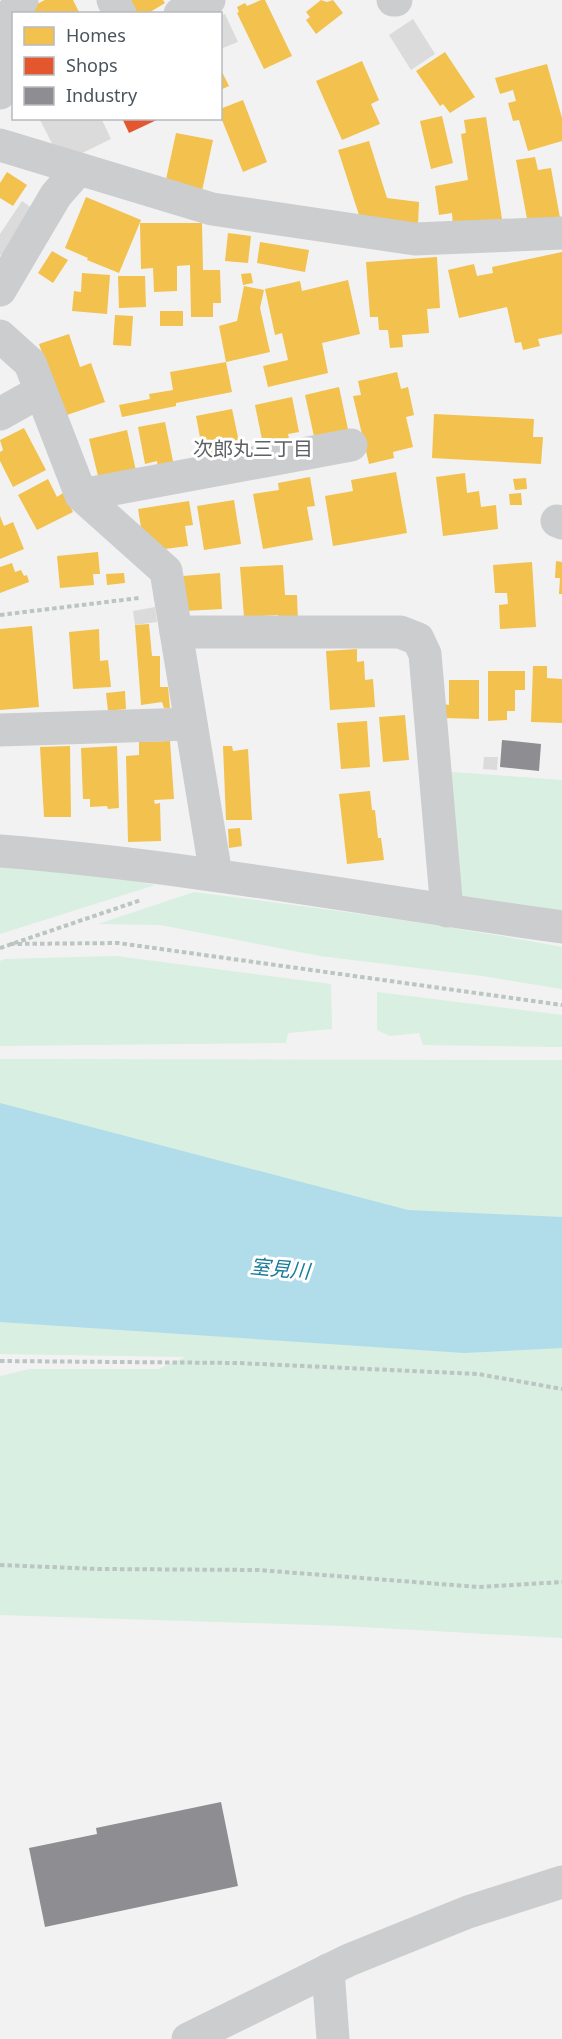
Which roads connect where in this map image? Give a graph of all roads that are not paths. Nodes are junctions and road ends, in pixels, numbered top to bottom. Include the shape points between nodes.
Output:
1 (209, 0) edge
2 (184, 12) edge
3 (12, 13) edge
4 (0, 93) edge
5 (0, 145) edge
6 (79, 169) junction
7 (562, 233) edge
8 (0, 290) edge
9 (0, 336) edge
10 (41, 392) junction
11 (0, 414) edge
12 (351, 445) dead end
13 (81, 495) junction
14 (176, 632) junction
15 (191, 724) junction
16 (0, 730) edge
17 (0, 851) edge
18 (216, 875) junction
19 (447, 911) junction
20 (562, 927) edge
21 (562, 1882) edge
22 (328, 1970) junction
23 (188, 2039) edge
24 (333, 2039) edge

1 - 2 street
3 - 4 street via 7,20
5 - 6 street
6 - 7 street via 212,209 415,239
6 - 8 street via 56,195
9 - 10 street via 30,363
10 - 11 street
10 - 13 street
12 - 13 street
13 - 14 street via 166,571
14 - 15 street
14 - 19 street via 400,632 418,639 425,654
15 - 16 street
15 - 18 street
17 - 18 street
18 - 19 street
19 - 20 street
21 - 22 street via 468,1912
22 - 23 street
22 - 24 street

